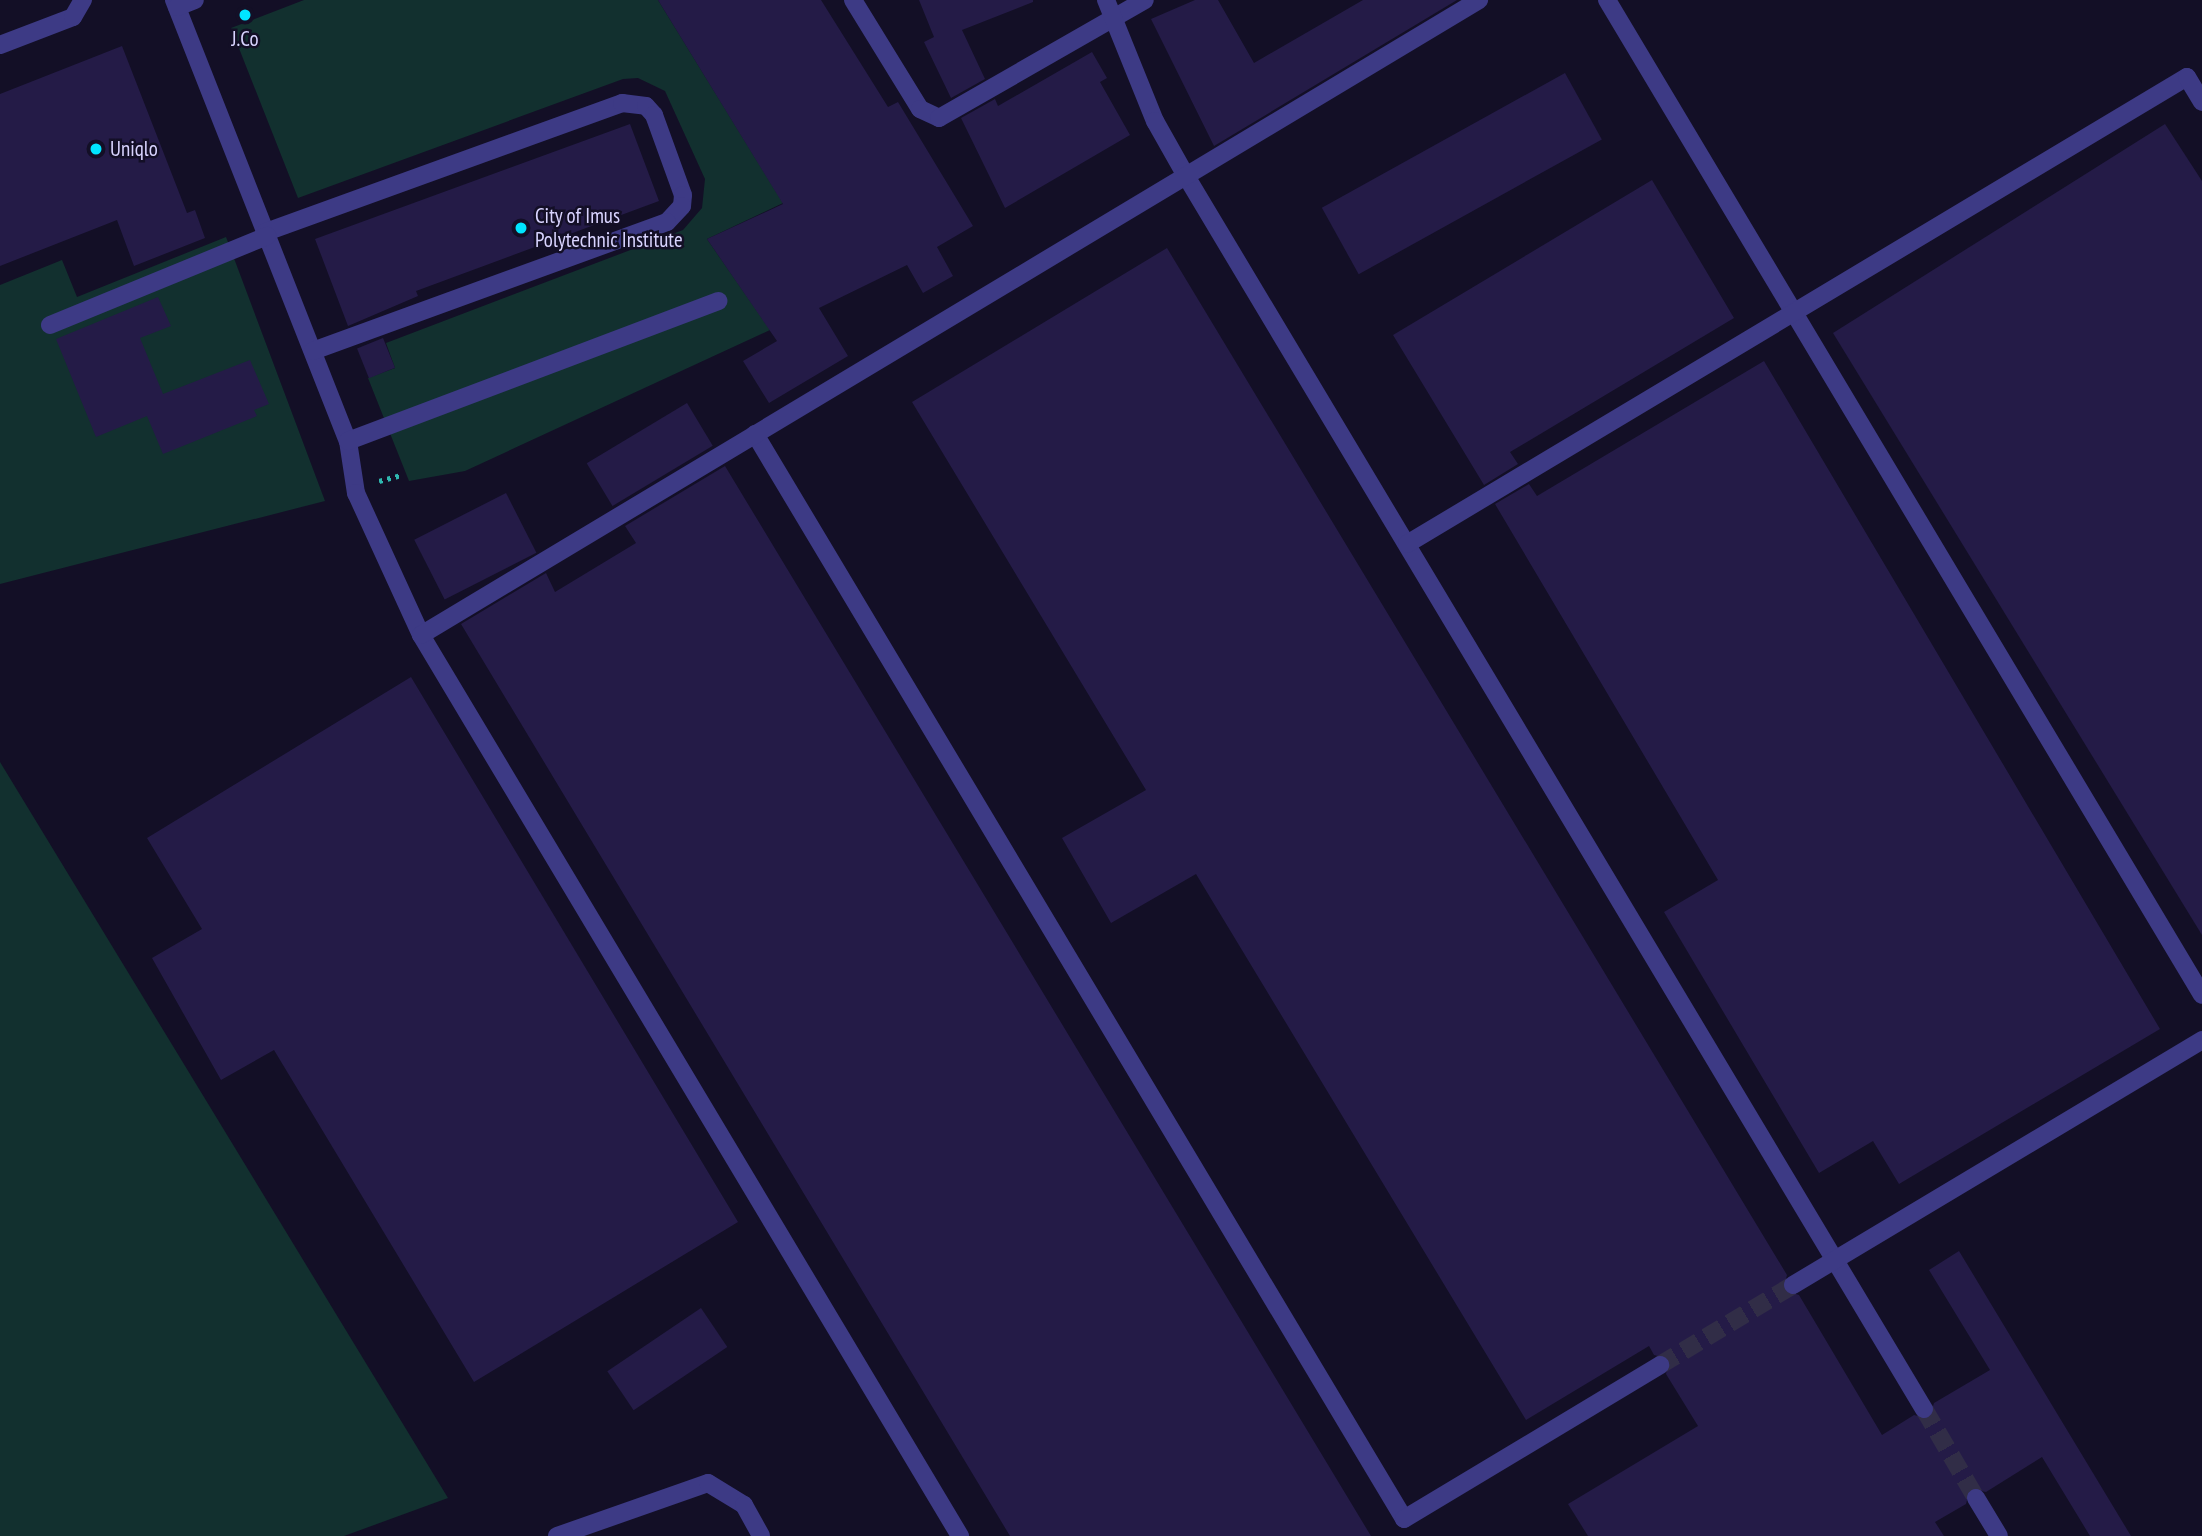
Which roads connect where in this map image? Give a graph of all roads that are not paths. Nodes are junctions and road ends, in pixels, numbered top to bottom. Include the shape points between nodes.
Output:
1 (83, 0) edge
2 (195, 0) edge
3 (853, 0) edge
4 (1107, 0) edge
5 (1145, 0) edge
6 (1479, 0) edge
7 (1607, 0) edge
8 (176, 3) edge
9 (1113, 18) junction
10 (0, 46) edge
11 (2202, 102) edge
12 (1186, 176) junction
13 (266, 234) junction
14 (718, 301) dead end
15 (1794, 312) junction
16 (50, 325) dead end
17 (313, 351) junction
18 (755, 434) junction
19 (348, 441) junction
20 (1406, 544) junction
21 (421, 635) junction
22 (2202, 995) edge
23 (2202, 1040) edge
24 (1834, 1261) junction
25 (1793, 1285) tunnel mouth
26 (1660, 1365) tunnel mouth
27 (1924, 1409) tunnel mouth
28 (1976, 1498) tunnel mouth
29 (556, 1536) edge
30 (761, 1536) edge
31 (960, 1536) edge
32 (1999, 1536) edge

1 - 10 street via 73,17
2 - 8 street
3 - 9 street via 920,109 931,117 945,115
4 - 9 street
5 - 9 street
6 - 12 street
7 - 15 street
8 - 13 street
9 - 12 street via 1154,121
11 - 15 street via 2187,77
12 - 18 street
12 - 20 street
13 - 16 street
13 - 17 street
13 - 17 street via 622,103 646,106 654,115 683,195 682,206 667,222
14 - 19 street
15 - 20 street
15 - 22 street
17 - 19 street
18 - 21 street
18 - 26 street via 1404,1519
19 - 21 street via 356,493
20 - 24 street
21 - 31 street
23 - 24 street
24 - 25 street
24 - 27 street
28 - 32 street
29 - 30 street via 708,1483 744,1505

